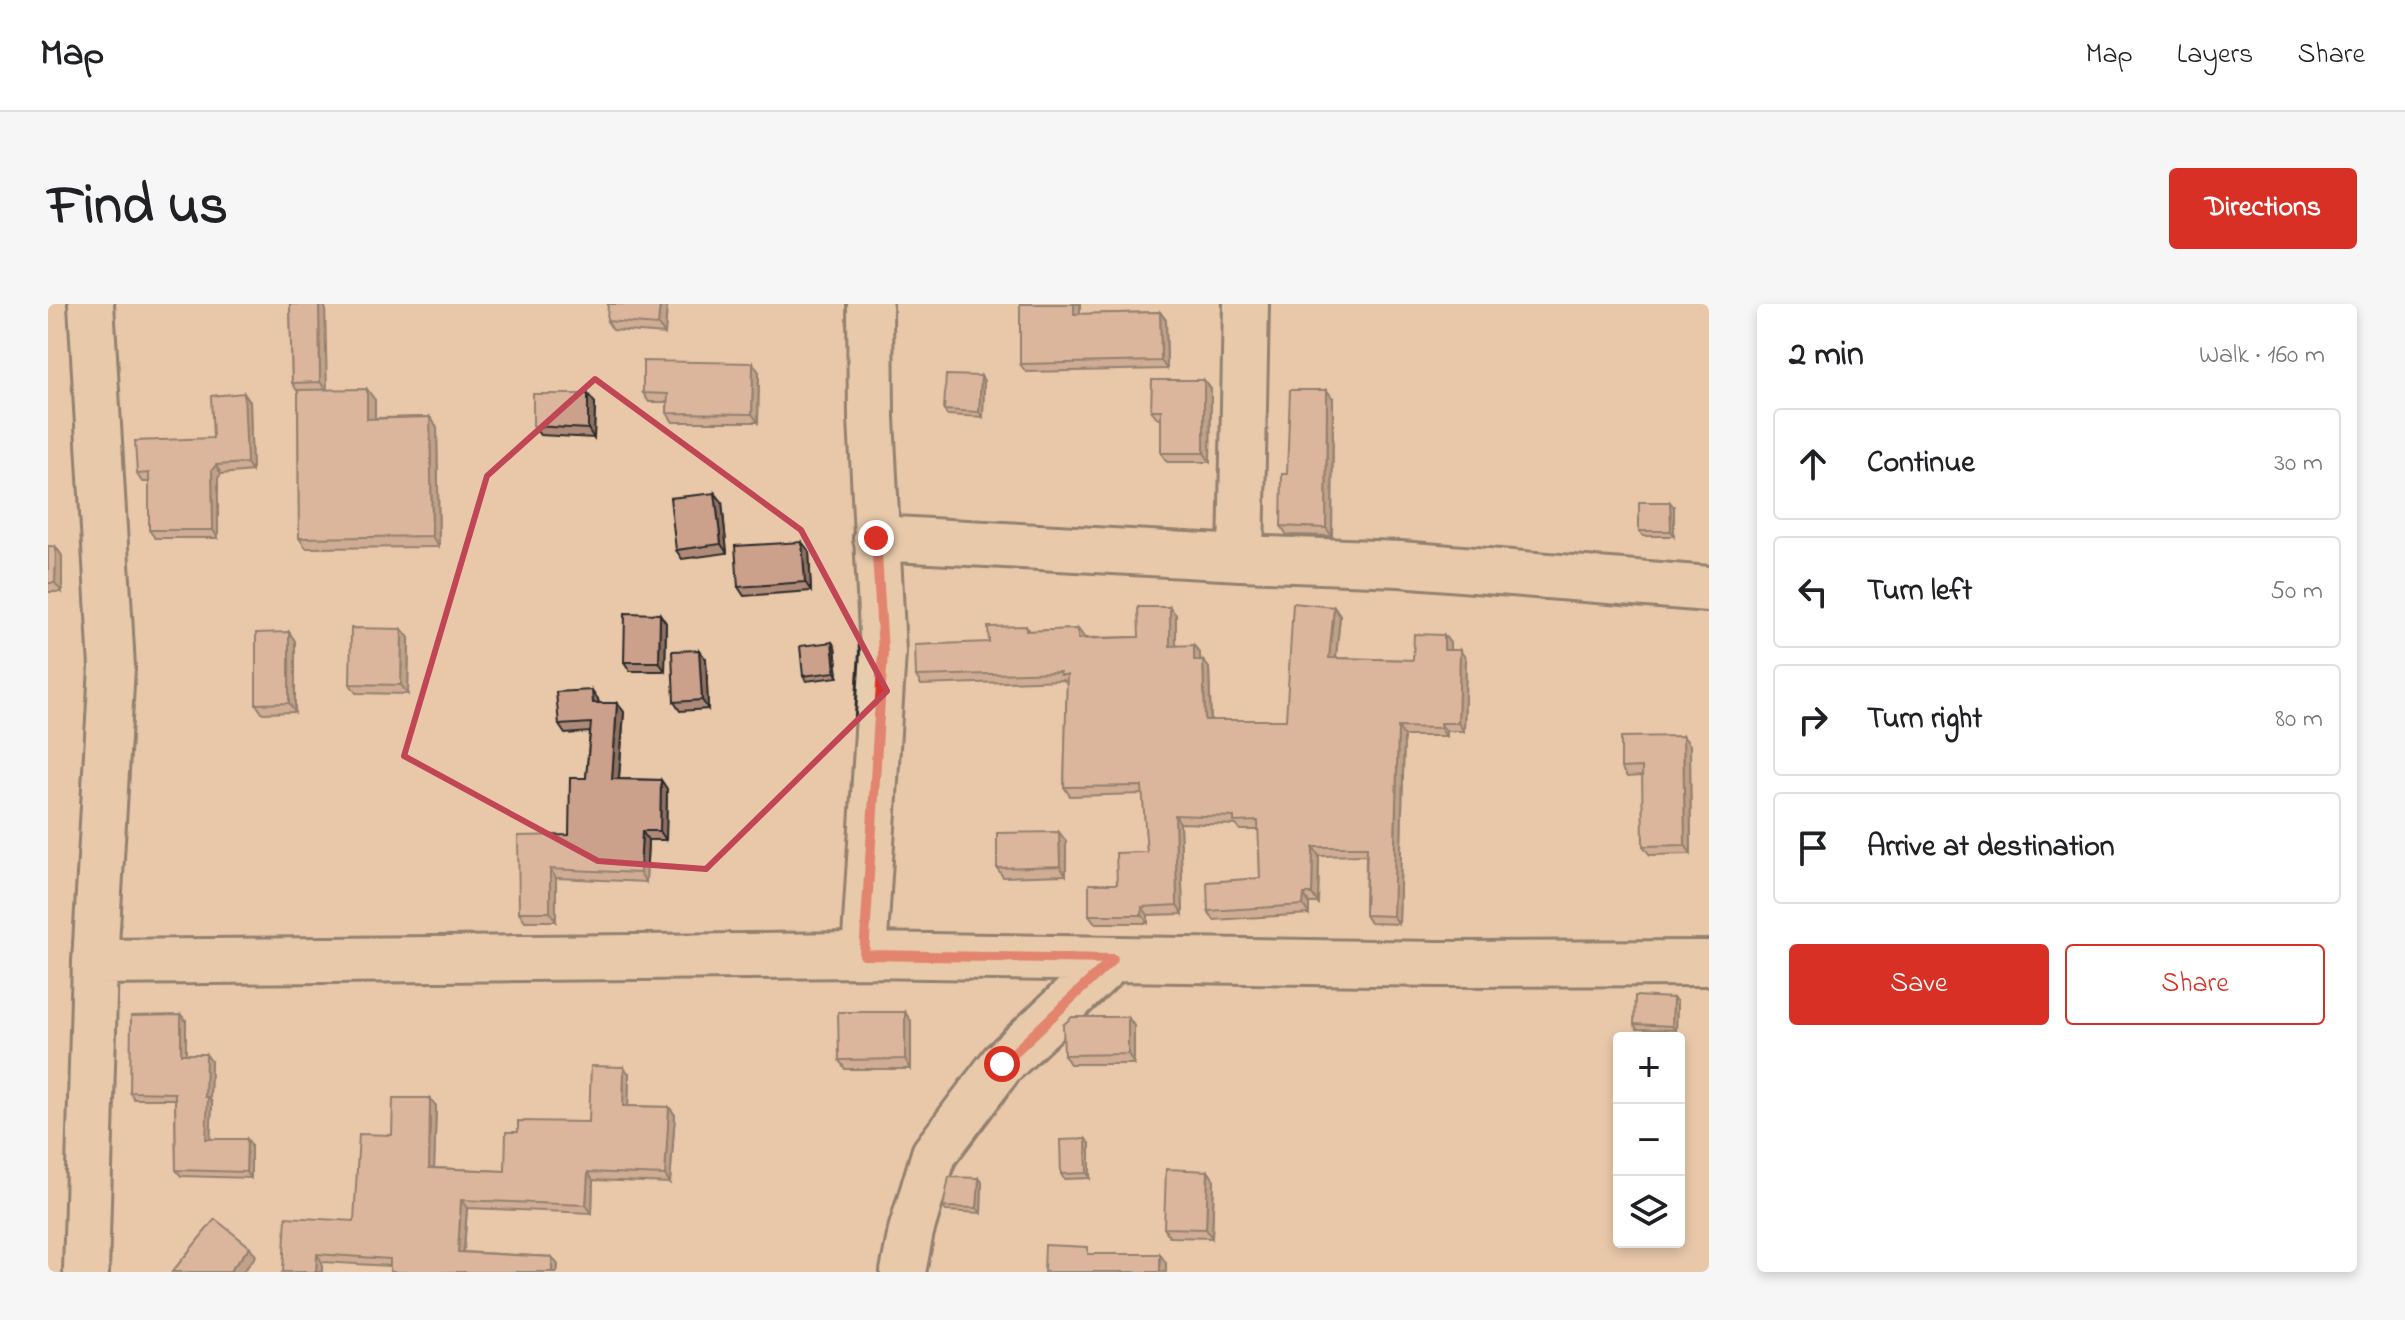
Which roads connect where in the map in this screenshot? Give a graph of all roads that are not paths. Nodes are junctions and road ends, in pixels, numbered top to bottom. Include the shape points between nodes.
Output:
1 (91, 304) edge
2 (870, 304) edge
3 (1246, 304) edge
4 (876, 538) junction
5 (1241, 558) junction
6 (1709, 589) edge
7 (864, 955) junction
8 (1113, 959) junction
9 (95, 962) junction
10 (1709, 963) edge
11 (86, 1272) edge
12 (903, 1272) edge

1 - 9 street via 112,667
2 - 4 street
3 - 5 street
4 - 5 street
4 - 7 street via 883,652
5 - 6 street via 1400,564
7 - 8 street
7 - 9 street
8 - 10 street
8 - 12 street via 1002,1064 934,1154
9 - 11 street

